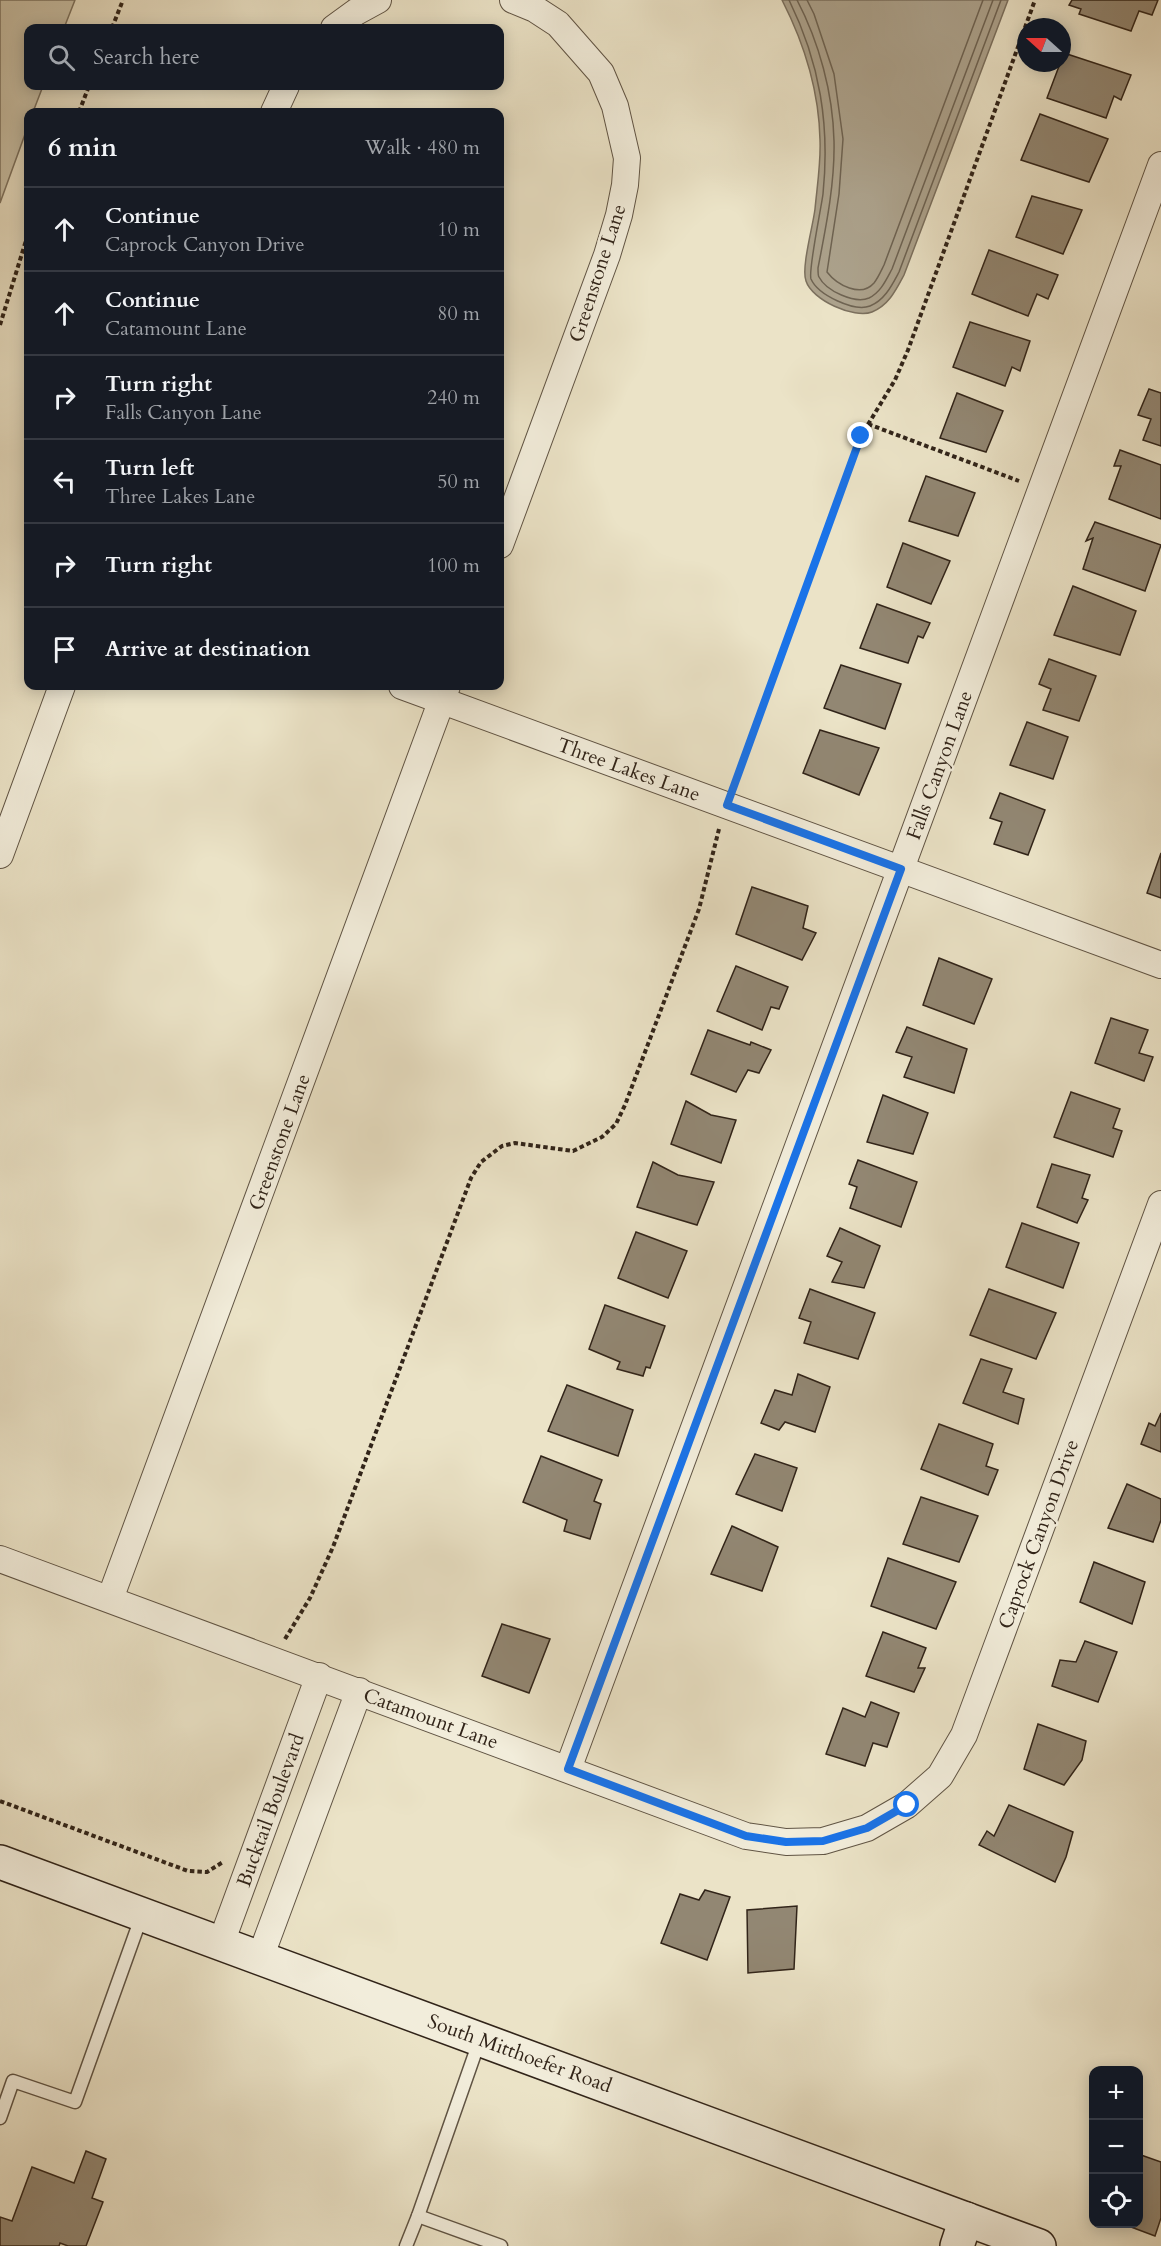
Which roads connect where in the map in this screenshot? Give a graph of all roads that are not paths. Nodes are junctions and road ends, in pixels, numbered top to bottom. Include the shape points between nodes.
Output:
1 (378, 0) edge
2 (513, 0) edge
3 (340, 24) edge
4 (284, 90) edge
5 (276, 108) edge
6 (1161, 165) edge
7 (504, 534) edge
8 (61, 690) edge
9 (427, 690) edge
10 (445, 693) edge
11 (0, 855) edge
12 (901, 869) junction
13 (1161, 965) edge
14 (1161, 1204) edge
15 (0, 1559) edge
16 (110, 1599) junction
17 (319, 1676) junction
18 (358, 1691) junction
19 (568, 1769) junction
20 (867, 1828) joint
21 (0, 1862) edge
22 (142, 1914) junction
23 (221, 1943) junction
24 (260, 1958) junction
25 (480, 2038) junction
26 (0, 2118) edge
27 (418, 2216) junction
28 (961, 2233) edge
29 (406, 2246) edge
30 (501, 2246) edge
31 (1039, 2246) edge

1 - 3 street
2 - 7 street, Greenstone Lane via 558,24 601,73 615,106 627,158 619,215 607,255
4 - 5 street
6 - 12 street, Falls Canyon Lane
8 - 11 street
9 - 10 street, Three Lakes Lane
10 - 12 street, Three Lakes Lane
10 - 16 street, Greenstone Lane
12 - 13 street, Three Lakes Lane
12 - 19 street, Falls Canyon Lane
14 - 20 street, Caprock Canyon Drive via 964,1735 940,1776 907,1805
15 - 16 street, Catamount Lane
16 - 17 street, Catamount Lane
17 - 18 street, Catamount Lane
17 - 23 street, Bucktail Boulevard
18 - 19 street, Catamount Lane
18 - 24 street
19 - 20 street, Catamount Lane via 746,1836 786,1842 823,1841
21 - 22 main road, South Mitthoefer Road
22 - 23 main road, South Mitthoefer Road
22 - 26 lane via 75,2102 13,2081
23 - 24 main road, South Mitthoefer Road
24 - 25 main road, South Mitthoefer Road
25 - 27 lane
25 - 28 main road, South Mitthoefer Road
27 - 29 lane
27 - 30 lane
28 - 31 main road, South Mitthoefer Road

